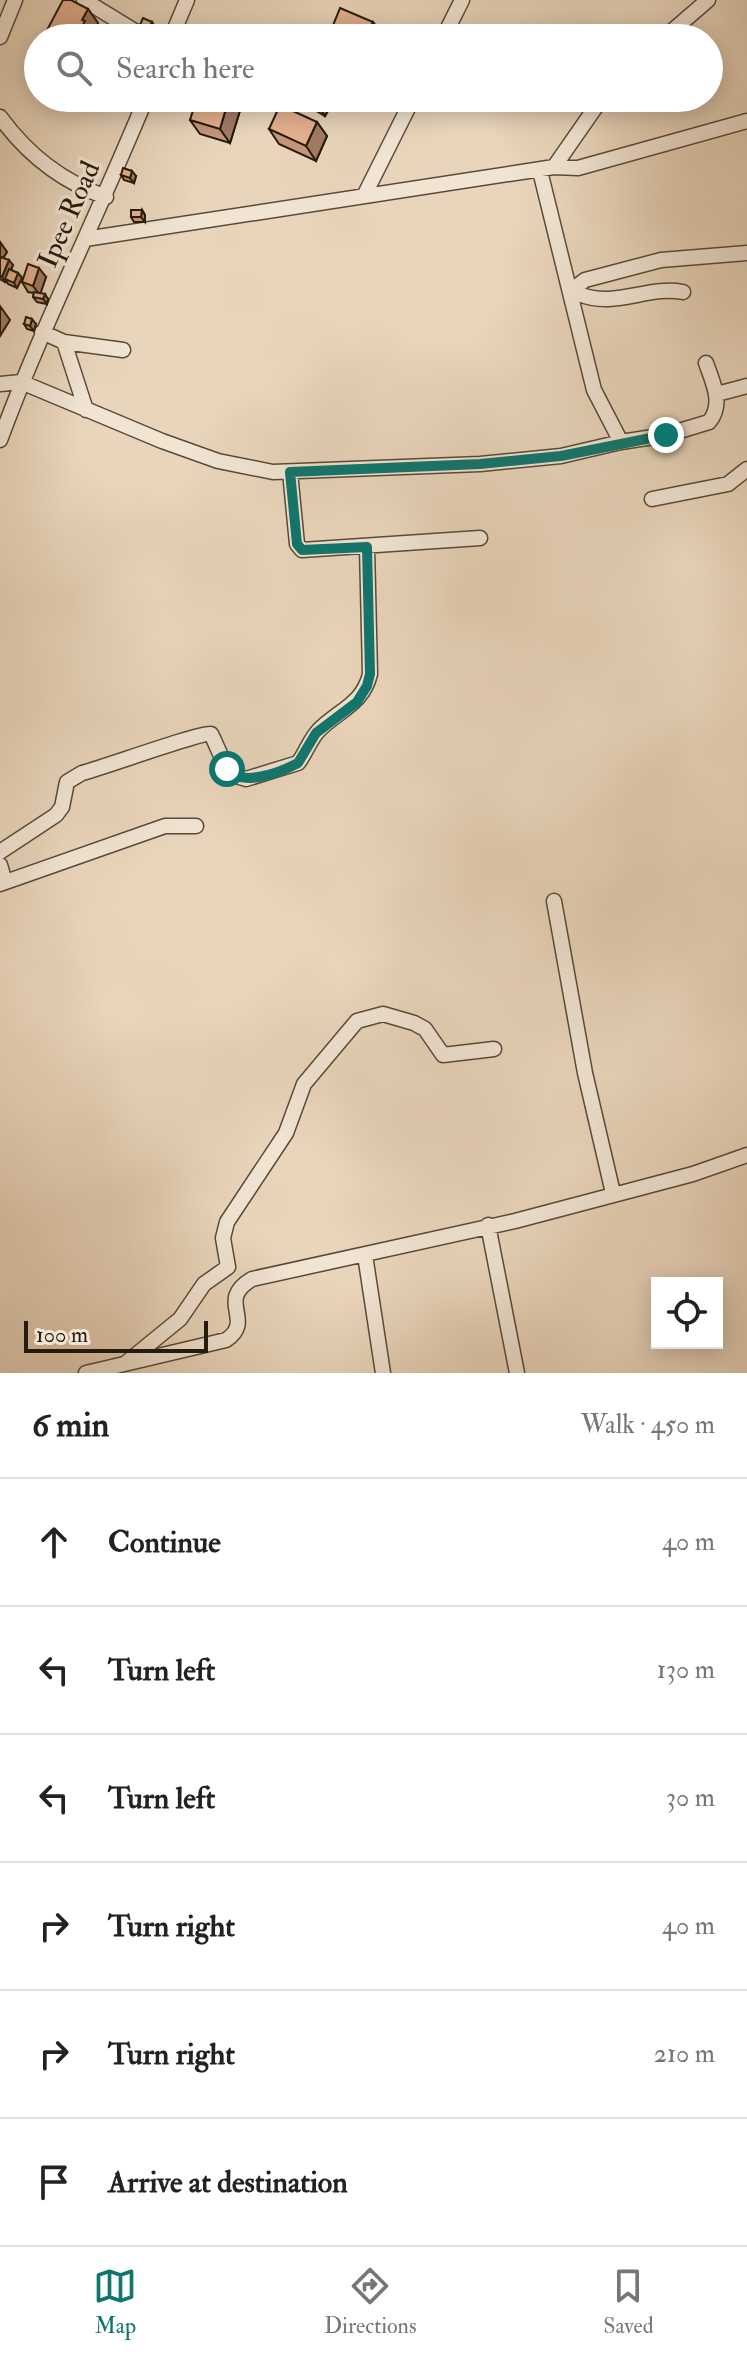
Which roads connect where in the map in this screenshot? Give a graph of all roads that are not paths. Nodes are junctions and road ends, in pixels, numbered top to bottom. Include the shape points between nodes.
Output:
1 (15, 0) edge
2 (84, 0) edge
3 (187, 0) edge
4 (462, 0) edge
5 (708, 0) edge
6 (123, 24) edge
7 (177, 24) edge
8 (450, 24) edge
9 (680, 24) edge
10 (0, 37) edge
11 (140, 112) edge
12 (406, 112) edge
13 (591, 112) edge
14 (0, 117) edge
15 (747, 121) edge
16 (547, 169) junction
17 (365, 194) junction
18 (106, 197) junction
19 (85, 239) junction
20 (747, 253) edge
21 (573, 288) junction
22 (683, 292) dead end
23 (42, 332) junction
24 (64, 342) junction
25 (123, 350) dead end
26 (706, 363) dead end
27 (21, 382) junction
28 (0, 384) edge
29 (747, 386) edge
30 (717, 394) junction
31 (86, 410) junction
32 (0, 440) edge
33 (621, 442) junction
34 (747, 469) edge
35 (290, 472) junction
36 (652, 499) dead end
37 (480, 538) dead end
38 (367, 547) junction
39 (196, 826) dead end
40 (0, 852) edge
41 (0, 865) edge
42 (2, 883) edge
43 (554, 901) dead end
44 (494, 1049) dead end
45 (747, 1155) edge
46 (613, 1193) junction
47 (488, 1225) junction
48 (365, 1255) junction
49 (126, 1364) junction
50 (86, 1373) edge
51 (383, 1373) edge
52 (517, 1373) edge

1 - 10 street
2 - 6 street
3 - 7 street
4 - 8 street
5 - 9 street
11 - 18 street, Ipee Road
12 - 17 street
13 - 16 street
14 - 18 street via 33,156 78,187
15 - 16 street via 594,165
16 - 17 street
16 - 21 street
17 - 19 street
18 - 19 street, Ipee Road
19 - 23 street, Ipee Road
20 - 21 street via 661,260
21 - 22 street via 606,300 668,289
21 - 33 street via 594,390
23 - 24 street
23 - 27 street, Ipee Road
24 - 25 street
24 - 31 street
26 - 30 street
27 - 28 street
27 - 31 street
27 - 32 street, Ipee Road
29 - 30 street
30 - 33 street via 709,422
31 - 35 street via 218,461
33 - 35 street via 561,456 480,464
34 - 36 street via 728,484
35 - 38 street via 297,544 302,550
37 - 38 street
38 - 40 street via 367,686 357,702 316,733 298,763 239,778 227,769 211,734 201,733 74,777 67,782 56,815
39 - 42 street via 165,826
41 - 42 street
43 - 46 street
44 - 49 street via 443,1055 425,1029 414,1023 383,1014 357,1021 304,1084 286,1133 227,1222 223,1238 228,1267 204,1284 180,1319
45 - 46 street
46 - 47 street
47 - 48 street
47 - 52 street
48 - 49 street via 252,1279 237,1288 233,1299 240,1324 236,1334
48 - 51 street
49 - 50 street

